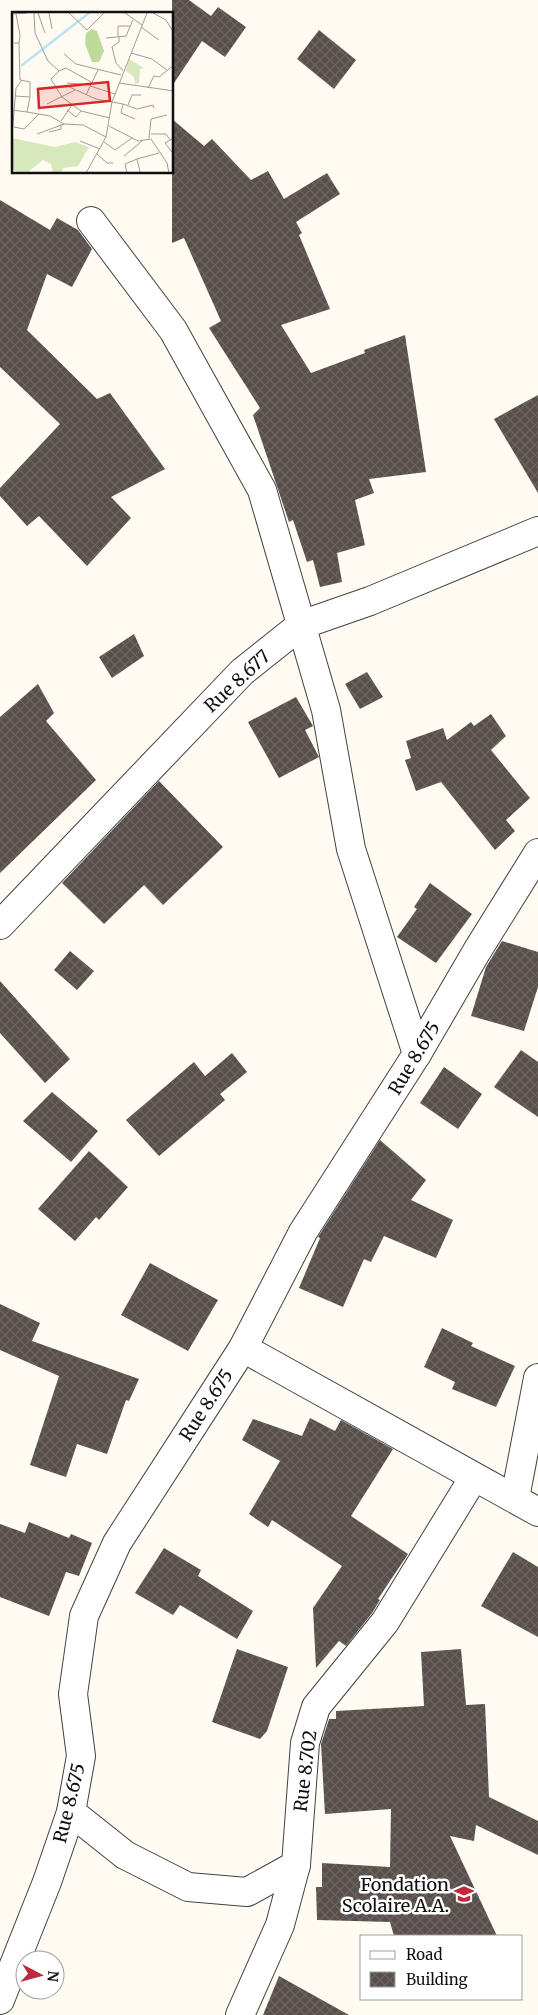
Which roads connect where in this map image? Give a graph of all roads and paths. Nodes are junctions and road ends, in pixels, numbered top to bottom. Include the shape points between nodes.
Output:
1 (91, 221) dead end
2 (538, 531) edge
3 (301, 625) junction
4 (538, 854) edge
5 (3, 915) edge
6 (417, 1054) junction
7 (243, 1348) junction
8 (538, 1378) edge
9 (474, 1477) junction
10 (527, 1505) edge
11 (71, 1812) junction
12 (296, 1865) junction
13 (0, 2000) edge
14 (240, 2015) edge

1 - 3 street via 173,330 262,490
2 - 3 street, Rue 8.677 via 370,601
3 - 5 street, Rue 8.677 via 242,672
3 - 6 street via 326,710 351,849
4 - 6 street, Rue 8.675
6 - 7 street, Rue 8.675 via 303,1232
7 - 9 street
7 - 11 street, Rue 8.675 via 117,1543 84,1616 72,1694 81,1756
8 - 10 street
9 - 10 street
9 - 12 street, Rue 8.702 via 385,1622 316,1707 305,1744
11 - 12 street via 125,1855 188,1887 248,1892
11 - 13 street, Rue 8.675
12 - 14 street, Rue 8.702 via 280,1925

